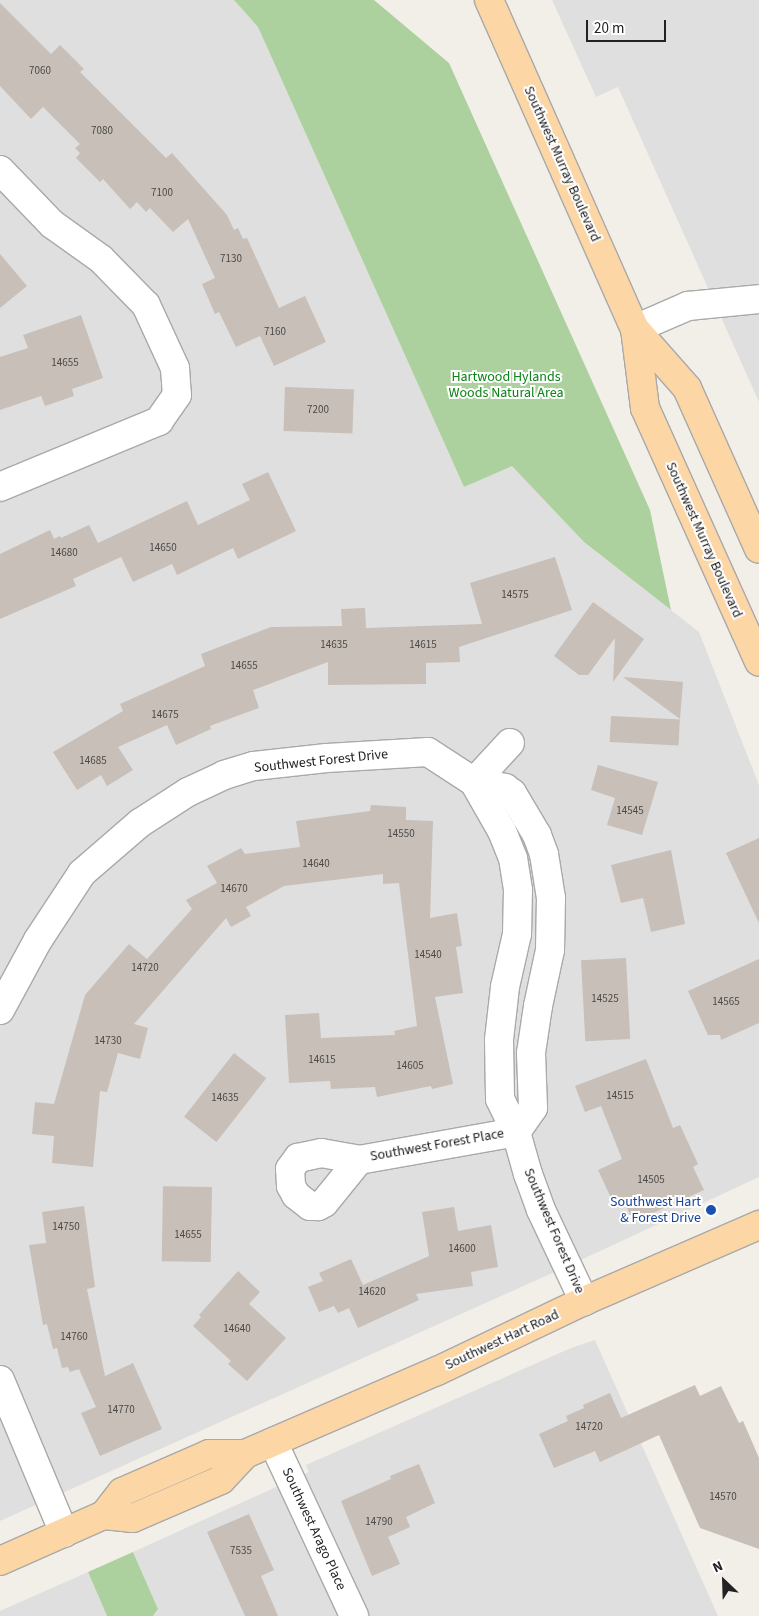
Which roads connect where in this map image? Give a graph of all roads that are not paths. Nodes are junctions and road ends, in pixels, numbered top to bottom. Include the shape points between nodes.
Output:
1 (489, 0) edge
2 (0, 170) edge
3 (759, 299) edge
4 (635, 329) junction
5 (0, 486) edge
6 (759, 549) edge
7 (759, 662) edge
8 (510, 742) dead end
9 (474, 782) junction
10 (0, 1010) edge
11 (516, 1132) junction
12 (359, 1160) dead end
13 (759, 1225) edge
14 (584, 1301) junction
15 (0, 1380) edge
16 (273, 1442) junction
17 (64, 1533) junction
18 (0, 1562) edge
19 (354, 1616) edge

1 - 4 main road, Southwest Murray Boulevard
2 - 5 street via 52,224 101,259 146,305 176,368 177,395 159,421
3 - 4 street via 688,306
4 - 6 main road, Southwest Murray Boulevard via 687,388
4 - 7 main road, Southwest Murray Boulevard via 645,408
8 - 9 street
9 - 10 street, Southwest Forest Drive via 428,752 254,766 224,775 188,792 140,823 82,873 38,940
9 - 11 street, Southwest Forest Drive via 502,831 513,858 518,890 517,934 505,987 499,1040 500,1099
9 - 11 street, Southwest Forest Drive via 505,788 512,793 537,835 544,854 551,898 550,950 532,1053 533,1108
11 - 12 street, Southwest Forest Place
11 - 14 street, Southwest Forest Drive via 541,1210
13 - 14 main road, Southwest Hart Road
14 - 16 main road, Southwest Hart Road via 437,1371
15 - 17 street
16 - 17 main road, Southwest Hart Road via 246,1454 221,1480 142,1515 133,1518 104,1515
16 - 19 street, Southwest Arago Place
17 - 18 main road, Southwest Hart Road

